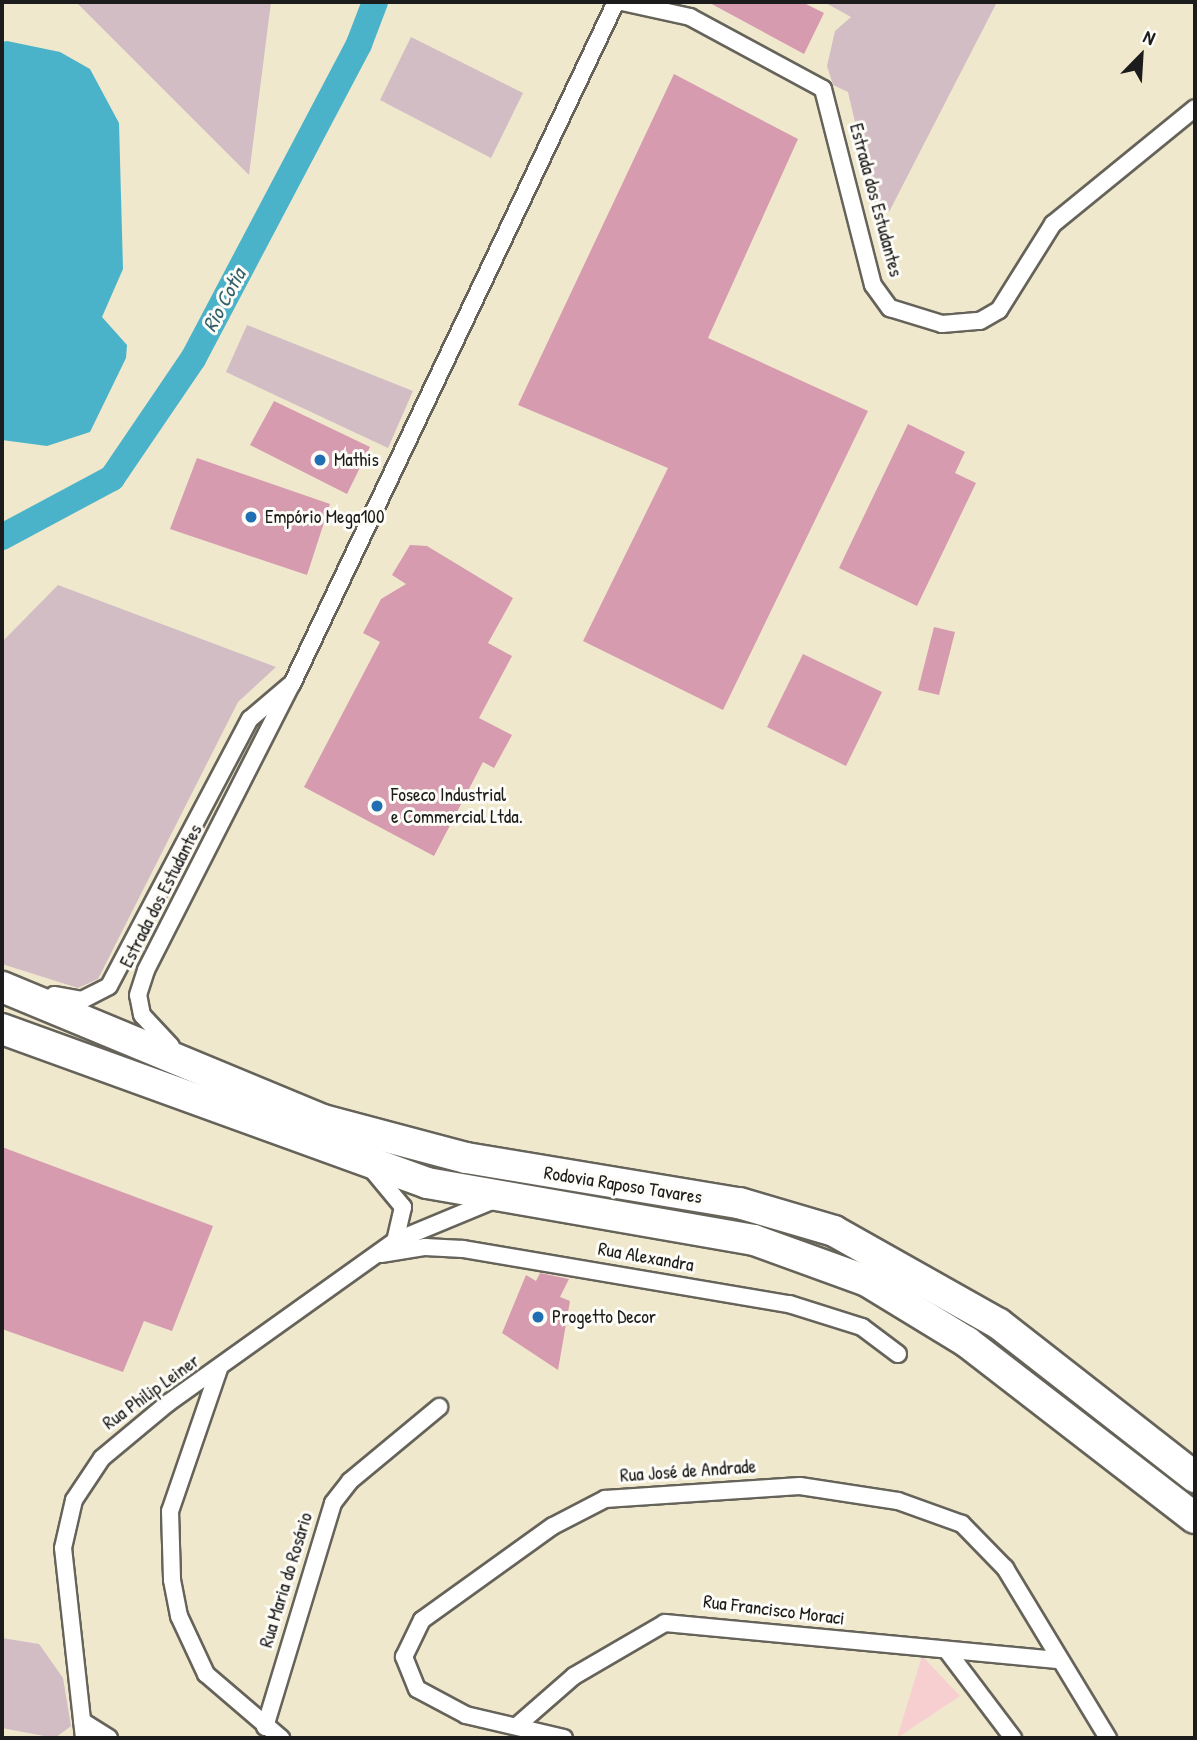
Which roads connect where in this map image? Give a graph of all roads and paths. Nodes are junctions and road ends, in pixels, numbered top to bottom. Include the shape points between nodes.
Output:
1 (616, 2) edge
2 (622, 2) edge
3 (1195, 108) edge
4 (292, 684) junction
5 (242, 733) junction
6 (262, 743) junction
7 (2, 979) edge
8 (2, 986) edge
9 (2, 1029) edge
10 (323, 1120) junction
11 (366, 1164) junction
12 (499, 1199) junction
13 (395, 1241) junction
14 (376, 1255) junction
15 (898, 1354) dead end
16 (219, 1369) junction
17 (439, 1407) dead end
18 (1195, 1477) edge
19 (1195, 1518) edge
20 (948, 1652) junction
21 (1057, 1660) junction
22 (82, 1721) junction
23 (519, 1724) junction
24 (265, 1727) junction
25 (84, 1738) edge
26 (109, 1738) edge
27 (281, 1738) edge
28 (564, 1738) edge
29 (1013, 1738) edge
30 (1108, 1738) edge

1 - 4 street, Estrada dos Estudantes
2 - 3 street, Estrada dos Estudantes via 690,17 823,89 873,285 890,308 942,324 980,321 999,310 1053,224
4 - 5 street, Estrada dos Estudantes via 258,709
4 - 6 street, Estrada dos Estudantes
5 - 6 street
5 - 7 street, Estrada dos Estudantes via 109,986 93,998 71,1000
6 - 10 street, Estrada dos Estudantes via 146,970 139,1006 163,1041 266,1084
8 - 10 highway, Rodovia Raposo Tavares
9 - 11 highway, Rodovia Raposo Tavares
10 - 18 highway, Rodovia Raposo Tavares via 466,1158 739,1203 834,1231 999,1324
11 - 12 highway, Rodovia Raposo Tavares
11 - 13 street via 403,1207
12 - 13 street, Rua Philip Leiner
12 - 19 highway, Rodovia Raposo Tavares via 754,1240 867,1281 967,1342
13 - 14 street, Rua Philip Leiner
14 - 15 street, Rua Alexandra via 425,1247 463,1249 763,1299 862,1328
14 - 16 street, Rua Philip Leiner
16 - 22 street, Rua Philip Leiner via 120,1438 74,1500 63,1548
16 - 24 street via 170,1511 172,1580 179,1616 206,1674
17 - 24 street, Rua Maria do Rosário via 350,1480 333,1503
20 - 21 street, Rua Francisco Moraci
20 - 23 street, Rua Francisco Moraci via 665,1623 574,1676
20 - 29 street
21 - 23 street, Rua José de Andrade via 987,1545 934,1512 800,1486 622,1495 553,1526 438,1604 409,1641 406,1674 417,1689 466,1715
21 - 30 street, Rua José de Andrade
22 - 25 street, Rua Philip Leiner
22 - 26 street
23 - 28 street, Rua José de Andrade
24 - 27 street

